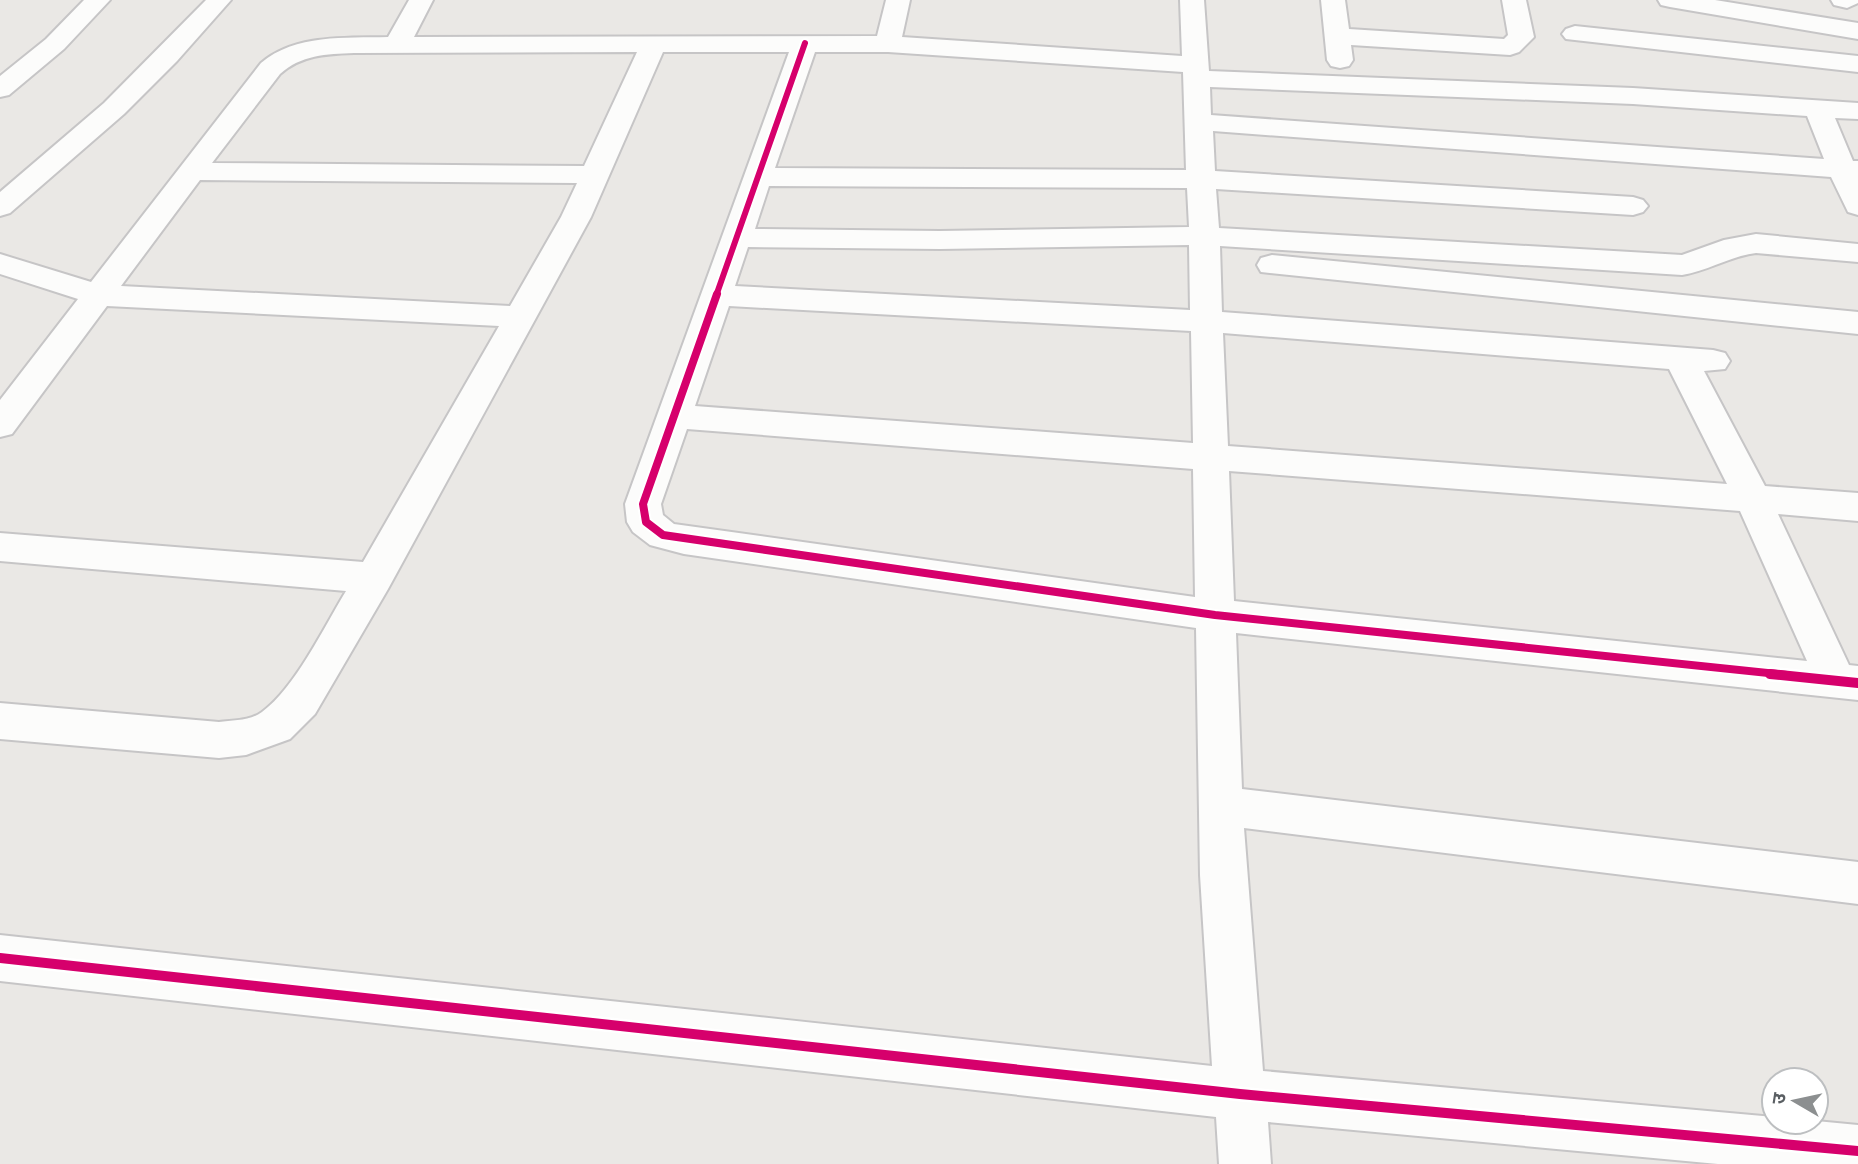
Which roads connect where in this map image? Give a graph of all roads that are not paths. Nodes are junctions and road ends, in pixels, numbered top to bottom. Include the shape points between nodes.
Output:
1 (98, 0) edge
2 (219, 0) edge
3 (421, 0) edge
4 (898, 0) edge
5 (1192, 0) edge
6 (1333, 0) edge
7 (1514, 0) edge
8 (1670, 0) edge
9 (1846, 0) edge
10 (1858, 10) edge
11 (1858, 31) edge
12 (1575, 34) dead end
13 (1336, 36) junction
14 (805, 43) junction
15 (888, 44) junction
16 (397, 45) junction
17 (653, 45) junction
18 (1747, 52) junction
19 (1858, 64) edge
20 (1197, 71) junction
21 (1344, 86) junction
22 (0, 89) edge
23 (1762, 105) junction
24 (1817, 108) junction
25 (1858, 111) edge
26 (1199, 122) junction
27 (1850, 169) edge
28 (192, 172) junction
29 (595, 175) junction
30 (757, 177) junction
31 (1202, 179) junction
32 (1633, 206) dead end
33 (1858, 206) edge
34 (0, 207) edge
35 (735, 238) junction
36 (1205, 247) junction
37 (1858, 253) edge
38 (0, 264) edge
39 (1682, 265) junction
40 (99, 295) junction
41 (715, 295) junction
42 (1670, 305) junction
43 (521, 317) junction
44 (1207, 321) junction
45 (1858, 323) edge
46 (672, 416) junction
47 (0, 425) edge
48 (1211, 459) junction
49 (1753, 499) junction
50 (1858, 507) edge
51 (0, 547) edge
52 (374, 578) junction
53 (1215, 615) junction
54 (1847, 682) edge
55 (0, 721) edge
56 (1221, 806) junction
57 (1858, 883) edge
58 (0, 958) edge
59 (1240, 1094) junction
60 (1858, 1151) edge
61 (1245, 1164) edge

1 - 22 street via 55,44
2 - 34 street via 176,49 89,132
3 - 16 street
4 - 15 street
5 - 20 street
6 - 13 street
7 - 13 street via 1521,37 1510,47
8 - 11 street
9 - 10 street
12 - 18 street
13 - 21 street
14 - 15 street
14 - 17 street
14 - 30 street
15 - 20 street
16 - 17 street
16 - 28 street via 320,48 283,59
17 - 29 street
18 - 19 street
18 - 23 street
20 - 21 street
20 - 26 street
21 - 23 street
23 - 24 street
24 - 25 street
24 - 27 street
26 - 27 street
26 - 31 street
27 - 33 street
28 - 29 street
28 - 40 street
29 - 43 street
30 - 31 street
30 - 35 street
31 - 32 street
31 - 36 street
35 - 36 street
35 - 41 street
36 - 39 street
36 - 42 street
36 - 44 street
37 - 39 street via 1757,244
38 - 40 street
39 - 42 street
40 - 43 street
40 - 47 street
41 - 44 street
41 - 46 street
42 - 45 street
43 - 52 street
44 - 48 street
44 - 49 street via 1697,360
46 - 48 street
46 - 53 street via 643,504 646,522 663,535
48 - 49 street
48 - 53 street
49 - 50 street
49 - 54 street
51 - 52 street
52 - 55 street via 300,702 275,726 246,737 219,740
53 - 54 street
53 - 56 street
56 - 57 street
56 - 59 street
58 - 59 street
59 - 60 street
59 - 61 street

